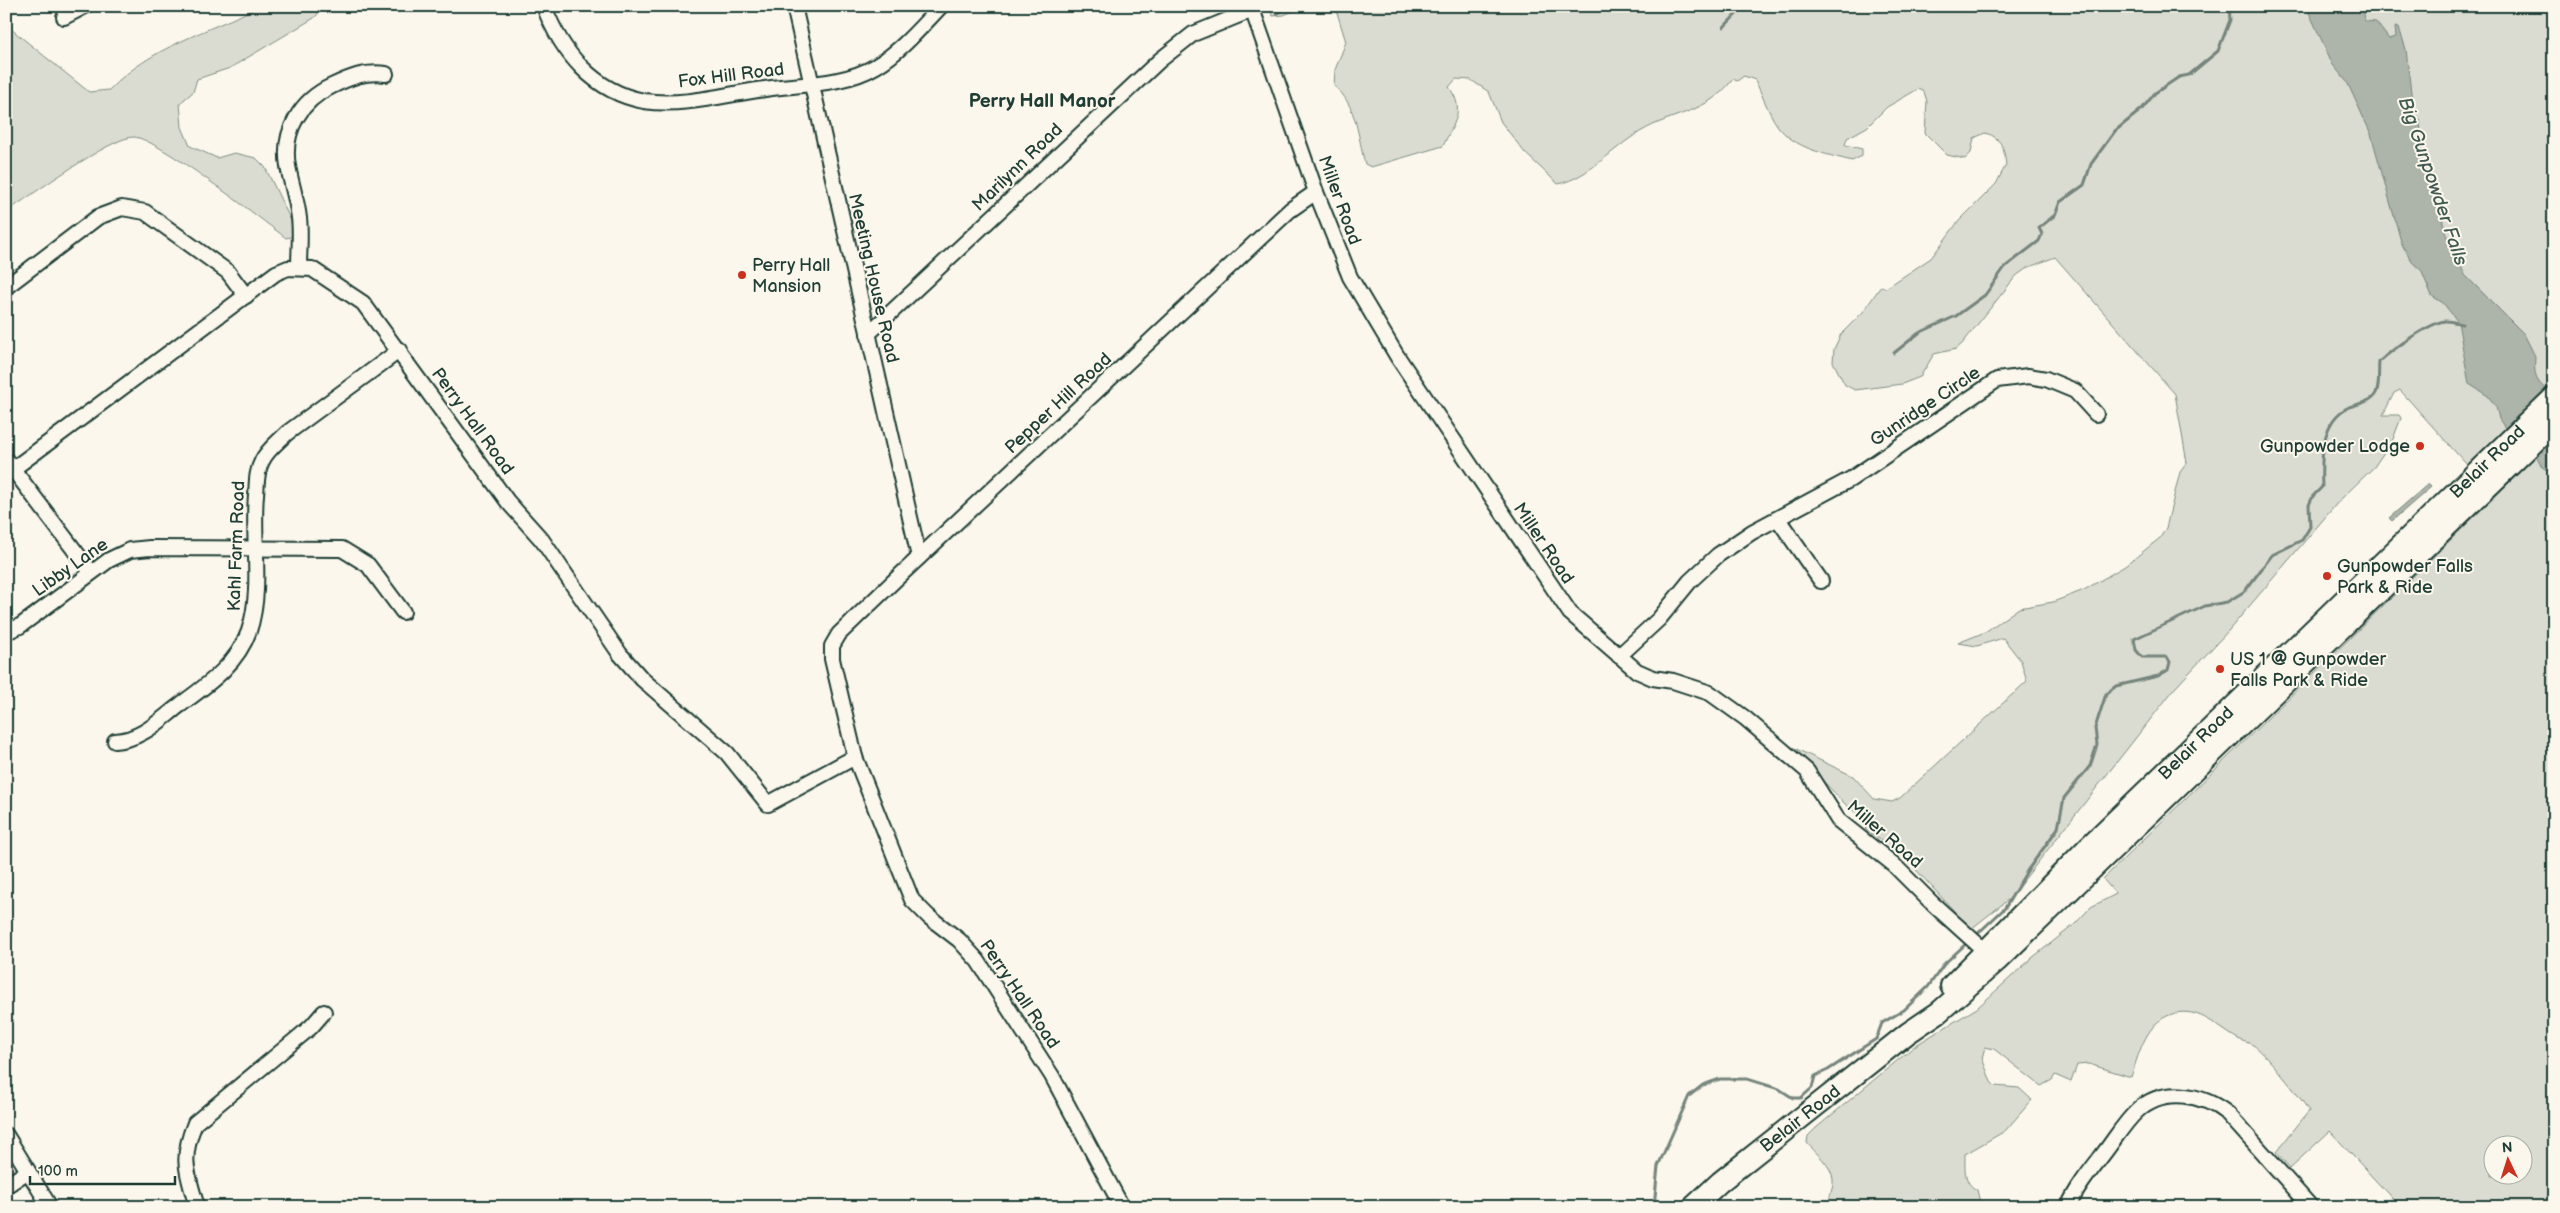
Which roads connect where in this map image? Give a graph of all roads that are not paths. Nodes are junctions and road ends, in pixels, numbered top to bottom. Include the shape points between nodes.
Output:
1 (85, 6) edge
2 (544, 6) edge
3 (794, 6) edge
4 (941, 6) edge
5 (1252, 8) edge
6 (64, 17) dead end
7 (386, 74) dead end
8 (811, 84) junction
9 (1316, 192) junction
10 (299, 267) junction
11 (6, 287) edge
12 (246, 296) junction
13 (868, 334) junction
14 (400, 350) junction
15 (2554, 397) edge
16 (2096, 414) dead end
17 (2554, 423) edge
18 (9, 464) edge
19 (2486, 475) junction
20 (1778, 519) junction
21 (255, 548) junction
22 (919, 557) junction
23 (91, 572) junction
24 (1821, 581) dead end
25 (403, 612) dead end
26 (6, 632) edge
27 (832, 646) joint
28 (1619, 656) junction
29 (115, 741) dead end
30 (855, 757) junction
31 (1981, 947) junction
32 (324, 1012) dead end
33 (6, 1134) edge
34 (28, 1171) junction
35 (6, 1186) edge
36 (50, 1207) edge
37 (197, 1207) edge
38 (1122, 1207) edge
39 (1692, 1207) edge
40 (2068, 1207) edge
41 (2311, 1207) edge

1 - 6 street
2 - 8 street, Fox Hill Road via 567,53 590,76 632,98 679,101
3 - 8 street, Meeting House Road
4 - 8 street, Fox Hill Road via 889,57 875,66 856,74
5 - 9 street, Miller Road
5 - 13 street, Marilynn Road via 1193,34 1165,55
7 - 10 street via 359,74 323,90 311,98 296,117 286,152 299,219
8 - 13 street, Meeting House Road
9 - 22 street, Pepper Hill Road via 1290,210
9 - 28 street, Miller Road via 1350,277 1397,356 1570,613
10 - 12 street via 276,273
10 - 14 street, Perry Hall Road via 312,270 363,302
11 - 12 street via 98,217 128,208 145,212 228,272
12 - 18 street
13 - 22 street, Meeting House Road
14 - 21 street, Kahl Farm Road via 287,433 267,453 257,473
14 - 30 street, Perry Hall Road via 508,502 542,540 620,654 642,679 727,753 768,804
15 - 19 highway, Belair Road
16 - 20 street, Gunridge Circle via 2075,391 2046,379 2028,376 1997,380 1851,479
17 - 19 highway, Belair Road
18 - 23 street
19 - 31 highway, Belair Road
20 - 24 street
20 - 28 street, Gunridge Circle via 1718,555
21 - 23 street, Libby Lane via 130,550
21 - 25 street, Libby Lane via 330,548 351,553 368,565
21 - 29 street, Kahl Farm Road via 253,614 248,632 231,662 206,686 141,734 127,741
22 - 27 street, Pepper Hill Road via 839,634
23 - 26 street, Libby Lane via 20,626
27 - 30 street, Perry Hall Road via 834,672
28 - 31 street, Miller Road via 1637,671 1653,678 1697,688 1722,700 1807,771 1838,820 1893,864
30 - 38 street, Perry Hall Road via 912,900 959,940 978,961 1052,1076
31 - 39 highway, Belair Road via 1939,1012 1908,1033
32 - 37 street via 195,1124 186,1144 185,1162
33 - 34 street
34 - 35 street
34 - 36 street
40 - 41 street via 2084,1179 2139,1110 2150,1102 2183,1095 2216,1104 2228,1114

